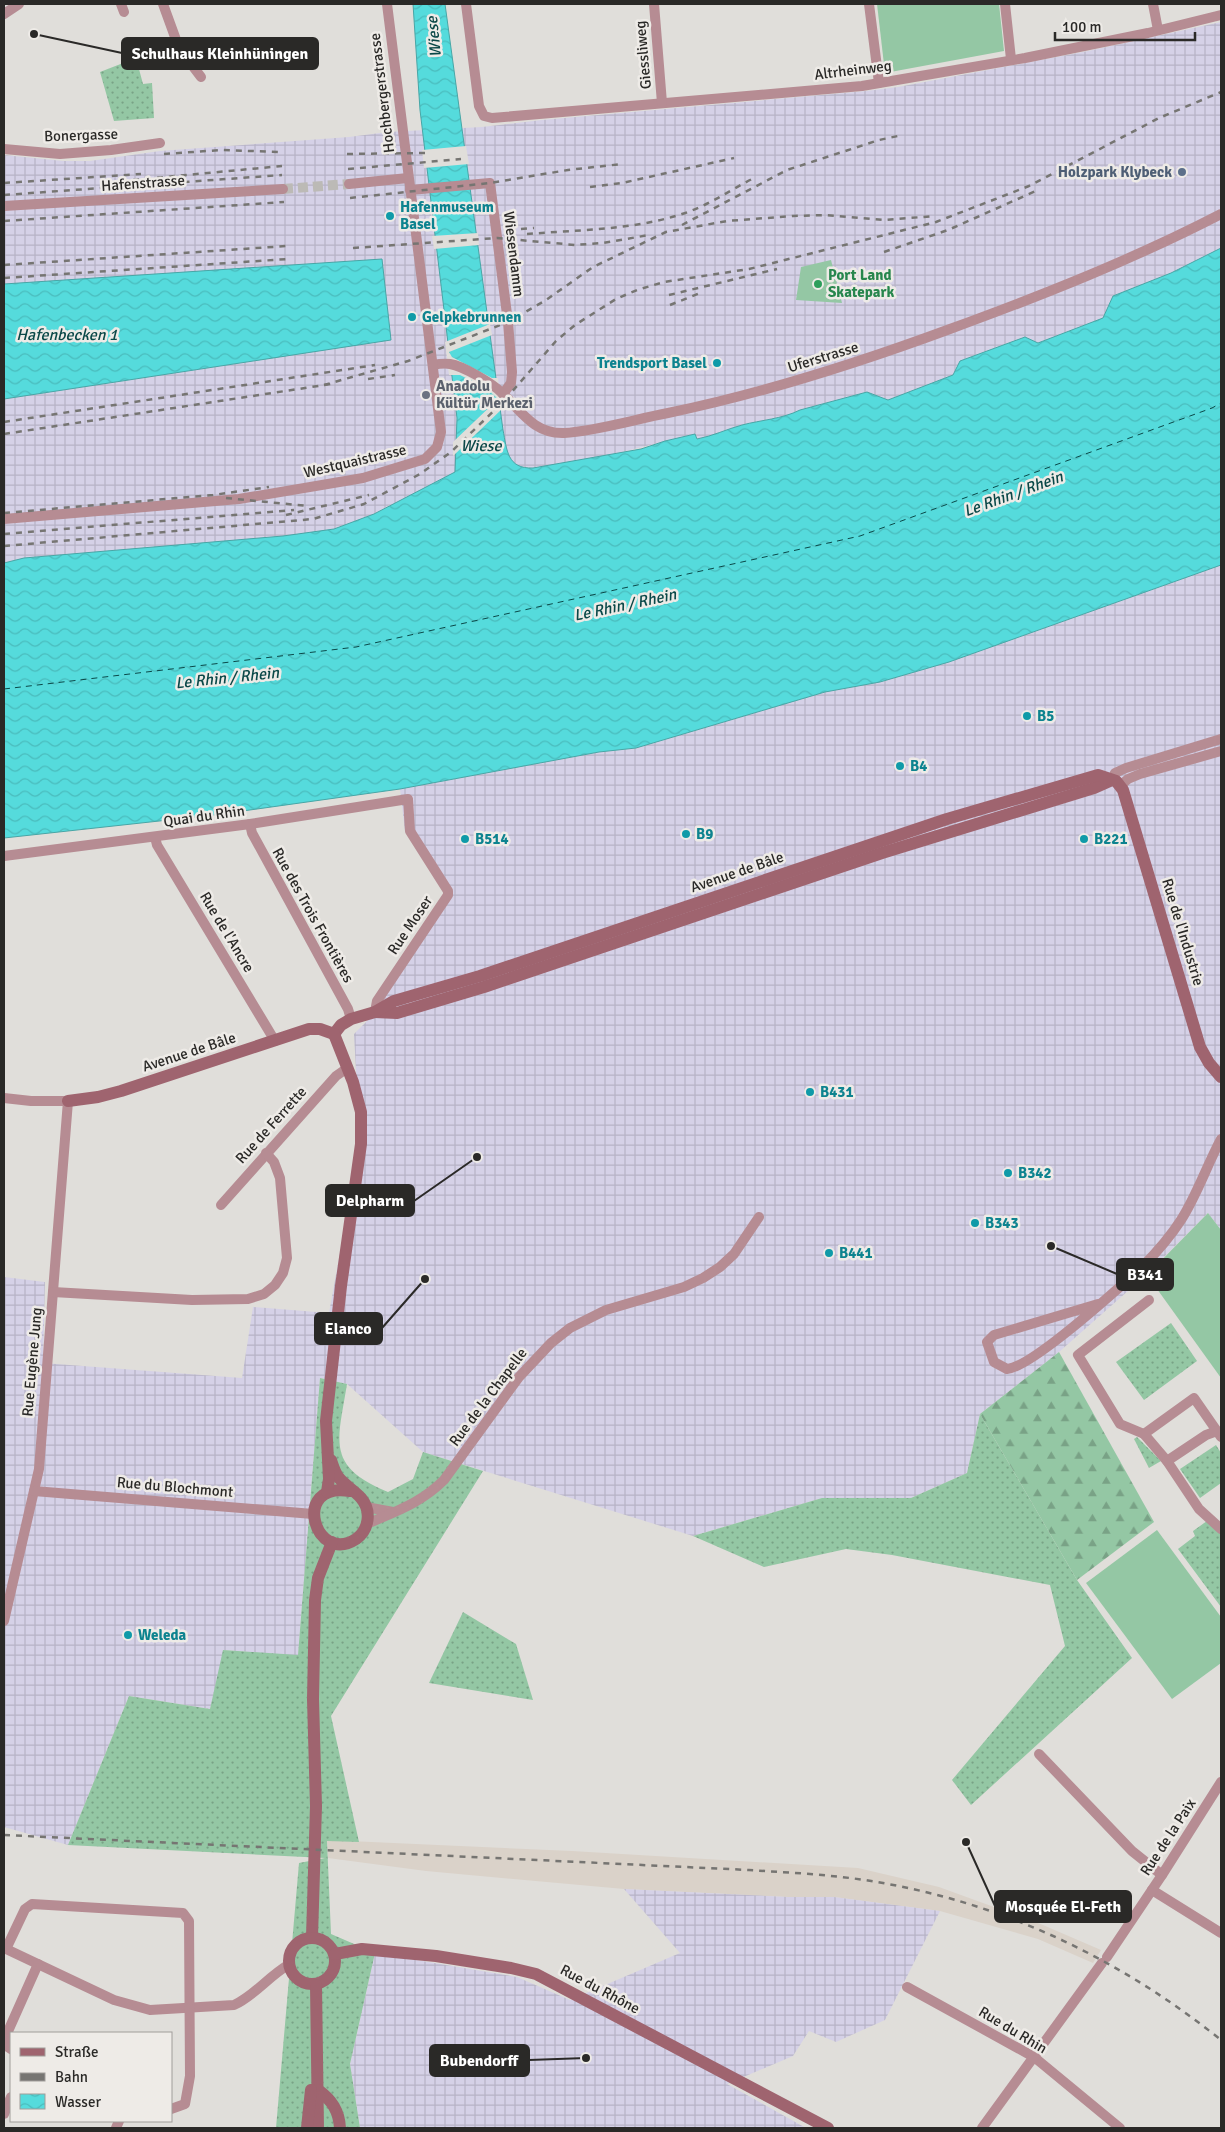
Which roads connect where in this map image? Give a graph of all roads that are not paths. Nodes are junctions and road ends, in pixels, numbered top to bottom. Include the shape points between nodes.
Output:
1 (19, 4) edge
2 (163, 4) edge
3 (387, 4) edge
4 (466, 4) edge
5 (654, 4) edge
6 (869, 4) edge
7 (1005, 4) edge
8 (1152, 4) edge
9 (4, 14) edge
10 (1221, 15) edge
11 (1158, 30) junction
12 (1010, 59) junction
13 (201, 77) dead end
14 (880, 83) junction
15 (662, 103) junction
16 (160, 144) dead end
17 (4, 149) edge
18 (408, 178) junction
19 (349, 184) tunnel mouth
20 (283, 188) tunnel mouth
21 (410, 190) junction
22 (4, 206) edge
23 (1221, 214) edge
24 (433, 365) junction
25 (501, 392) junction
26 (4, 519) edge
27 (1221, 739) edge
28 (1221, 751) edge
29 (1118, 785) junction
30 (408, 799) joint
31 (250, 824) junction
32 (156, 838) junction
33 (4, 856) edge
34 (375, 1012) junction
35 (351, 1019) junction
36 (334, 1034) junction
37 (275, 1041) junction
38 (346, 1069) junction
39 (1221, 1077) edge
40 (4, 1098) edge
41 (68, 1100) junction
42 (1221, 1139) edge
43 (266, 1153) junction
44 (221, 1205) dead end
45 (759, 1218) dead end
46 (53, 1292) junction
47 (1149, 1300) dead end
48 (1098, 1304) junction
49 (1144, 1434) junction
50 (1219, 1434) edge
51 (327, 1451) junction
52 (1167, 1461) junction
53 (350, 1490) junction
54 (34, 1491) junction
55 (327, 1492) junction
56 (366, 1507) junction
57 (394, 1512) junction
58 (313, 1514) junction
59 (367, 1524) junction
60 (1221, 1529) edge
61 (332, 1542) junction
62 (4, 1621) edge
63 (1039, 1754) dead end
64 (1221, 1783) edge
65 (1162, 1876) junction
66 (1152, 1890) junction
67 (1221, 1934) edge
68 (312, 1937) junction
69 (5, 1948) edge
70 (335, 1954) junction
71 (38, 1964) junction
72 (288, 1965) junction
73 (316, 1985) junction
74 (907, 1986) dead end
75 (191, 2008) junction
76 (10, 2048) edge
77 (1034, 2057) junction
78 (318, 2072) junction
79 (318, 2090) junction
80 (10, 2099) edge
81 (172, 2109) edge
82 (4, 2114) edge
83 (307, 2128) edge
84 (318, 2128) edge
85 (340, 2128) edge
86 (828, 2128) edge
87 (982, 2128) edge
88 (1120, 2128) edge

1 - 9 street
2 - 13 street via 179,48
3 - 18 street, Hochbergerstrasse
4 - 15 street, Altrheinweg via 479,106 484,116 492,118
5 - 15 street, Giessliweg
6 - 14 street
7 - 12 street
8 - 11 street
10 - 11 street, Altrheinweg
11 - 12 street, Altrheinweg
12 - 14 street, Altrheinweg
14 - 15 street, Altrheinweg
16 - 17 street, Bonergasse via 60,154
18 - 19 street
18 - 21 street, Westquaistrasse
20 - 22 street, Hafenstrasse
21 - 24 street, Westquaistrasse
21 - 25 street, Wiesendamm via 490,182 508,322 511,383
23 - 25 street, Uferstrasse via 1158,246 1032,299 861,362 704,406 561,433 547,431 528,421
24 - 25 street, Uferstrasse via 454,365
24 - 26 street, Westquaistrasse via 440,440 433,453 418,462 363,478 239,499
27 - 29 street, Avenue de Bâle via 1126,768 1115,773
28 - 29 street, Avenue de Bâle via 1140,774
29 - 34 main road, Avenue de Bâle via 1094,788 949,825 493,984 397,1013
29 - 39 main road, Rue de l'Industrie via 1200,1046
30 - 31 street, Quai du Rhin
30 - 34 street, Rue Moser via 410,831 448,890 448,895 377,1001
31 - 32 street, Quai du Rhin
31 - 35 street, Rue des Trois Frontières
32 - 33 street, Quai du Rhin
32 - 37 street, Rue de l'Ancre via 157,846
34 - 35 main road, Avenue de Bâle
35 - 36 main road, Avenue de Bâle
36 - 37 main road, Avenue de Bâle via 309,1029
36 - 38 main road
37 - 41 main road, Avenue de Bâle via 121,1091
38 - 43 street, Rue de Ferrette
38 - 51 main road via 361,1112 361,1144 326,1421
40 - 41 street, Avenue de Bâle
41 - 46 street, Rue Eugène Jung
42 - 48 street via 1192,1201 1169,1238
43 - 44 street, Rue de Ferrette
43 - 46 street via 274,1162 280,1178 287,1258 283,1273 264,1294 248,1299 192,1300
45 - 57 street, Rue de la Chapelle via 734,1254 704,1278 606,1310 570,1328 551,1343 516,1380 444,1480 430,1494
46 - 54 street, Rue Eugène Jung via 39,1469
47 - 49 street via 1078,1355 1120,1424
48 - 48 street via 1053,1343 1013,1369 997,1365 987,1342 1001,1331
49 - 50 street via 1194,1398
49 - 52 street
50 - 52 street via 1206,1435
51 - 53 main road via 338,1476
51 - 55 main road
52 - 60 street via 1199,1509
53 - 55 main road
53 - 56 main road
54 - 58 street, Rue du Blochmont
54 - 62 street, Rue Eugène Jung
55 - 58 main road via 320,1498
56 - 57 street
56 - 59 main road
57 - 59 street, Rue de la Chapelle
58 - 61 main road via 318,1531
59 - 61 main road via 363,1532 349,1542
61 - 68 main road via 318,1578 315,1600 316,1806
63 - 65 street via 1132,1851
64 - 65 street, Rue de la Paix
65 - 66 street, Rue de la Paix
66 - 67 street
66 - 77 street, Rue de la Paix
68 - 70 main road via 322,1939
68 - 72 main road via 298,1941 291,1950
69 - 71 street
69 - 75 street via 32,1904 183,1913 188,1920
70 - 73 main road via 336,1966 328,1979
70 - 86 main road, Rue du Rhône via 362,1949 436,1956 536,1974
71 - 75 street via 114,2000 150,2010
71 - 76 street via 6,2038
72 - 73 main road via 292,1974 303,1983
72 - 75 street via 234,2006
73 - 78 main road
74 - 77 street, Rue du Rhin
75 - 81 street via 190,2076 185,2104
77 - 87 street, Rue de la Paix
77 - 88 street, Rue du Rhin
78 - 79 main road
78 - 83 main road via 312,2083
79 - 84 main road
79 - 85 main road via 334,2105 340,2116
80 - 82 street

